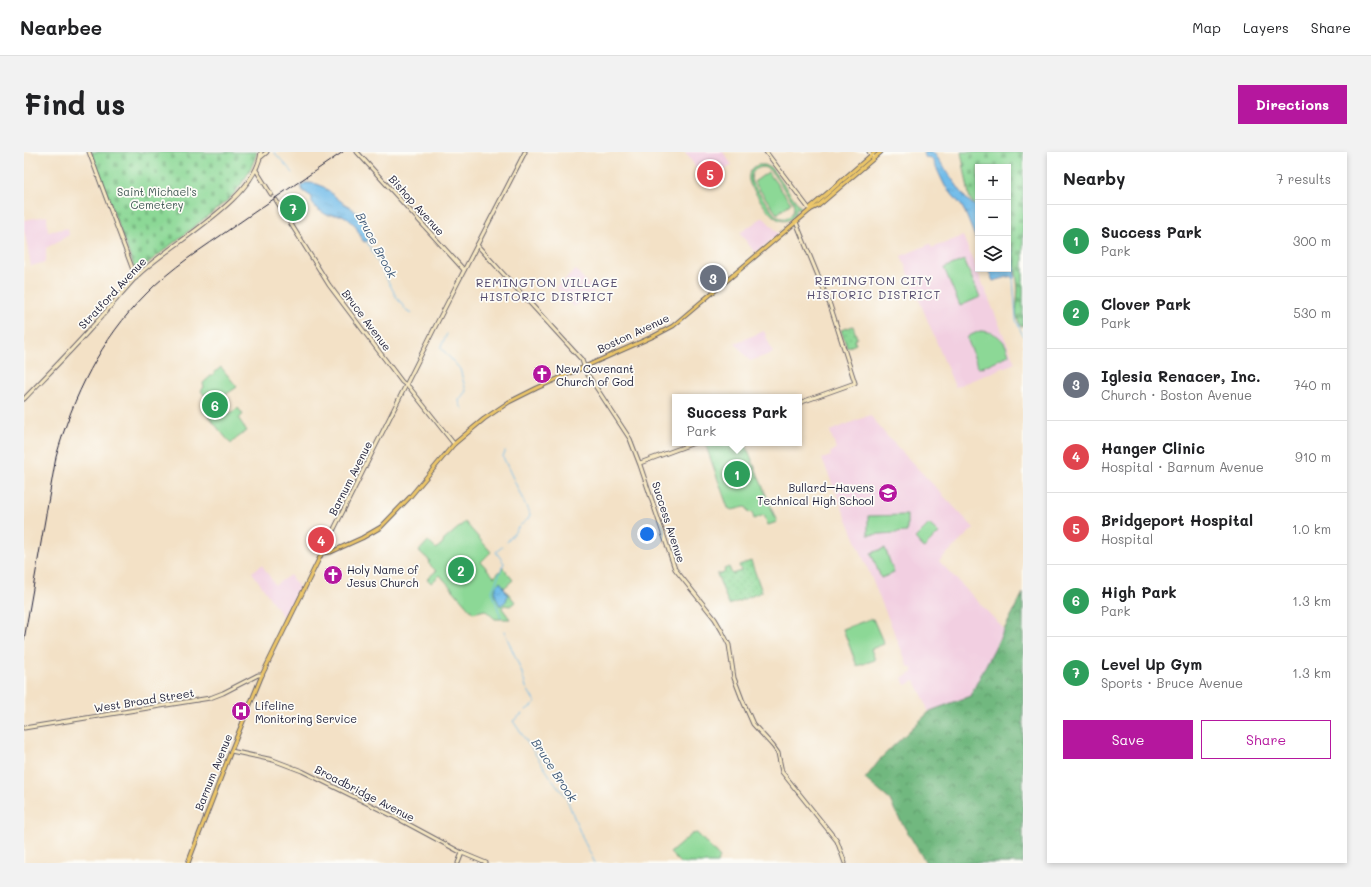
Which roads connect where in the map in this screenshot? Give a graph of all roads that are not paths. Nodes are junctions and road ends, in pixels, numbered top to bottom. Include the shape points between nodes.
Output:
1 (89, 152) edge
2 (261, 152) edge
3 (267, 152) edge
4 (357, 152) edge
5 (525, 152) edge
6 (766, 152) edge
7 (875, 152) edge
8 (881, 152) edge
9 (872, 155) edge
10 (261, 157) junction
11 (256, 170) junction
12 (271, 194) tunnel mouth
13 (276, 200) tunnel mouth
14 (810, 210) junction
15 (796, 222) junction
16 (477, 245) junction
17 (464, 270) junction
18 (136, 278) junction
19 (584, 366) junction
20 (406, 385) junction
21 (24, 399) edge
22 (802, 402) edge
23 (454, 444) junction
24 (686, 446) edge
25 (640, 463) junction
26 (322, 553) junction
27 (262, 675) junction
28 (24, 728) edge
29 (231, 751) junction
30 (462, 853) junction
31 (188, 863) edge
32 (458, 863) edge
33 (486, 863) edge
34 (845, 863) edge

1 - 18 street
2 - 10 street, Stratford Avenue
3 - 10 street
4 - 17 street, Bishop Avenue
5 - 16 street, Barnum Avenue
6 - 14 street
7 - 9 main road, Boston Avenue
8 - 9 main road, Boston Avenue
9 - 14 main road, Boston Avenue via 818,206
10 - 11 street, Stratford Avenue
11 - 12 street
11 - 18 street, Stratford Avenue via 226,207
13 - 20 street, Bruce Avenue via 329,285
14 - 15 main road, Boston Avenue
15 - 19 main road, Boston Avenue via 673,326
15 - 22 street via 830,305 855,383
16 - 17 street, Barnum Avenue
16 - 19 street, Success Avenue via 582,360
17 - 20 street, Barnum Avenue
18 - 21 street, Stratford Avenue
19 - 23 main road, Boston Avenue via 511,401
19 - 25 street, Success Avenue via 630,439
20 - 23 street, Bruce Avenue
20 - 26 street, Barnum Avenue
23 - 26 main road, Boston Avenue via 381,527 362,538
24 - 25 street
25 - 34 street, Success Avenue via 675,569 715,618 726,638 735,682 752,722 777,750 782,772 837,841
26 - 27 main road, Barnum Avenue
27 - 28 street, West Broad Street via 257,675 210,698
27 - 29 main road, Barnum Avenue
29 - 30 street, Broadbridge Avenue via 273,760 302,771
29 - 31 main road, Barnum Avenue
30 - 32 street
30 - 33 street, Broadbridge Avenue

